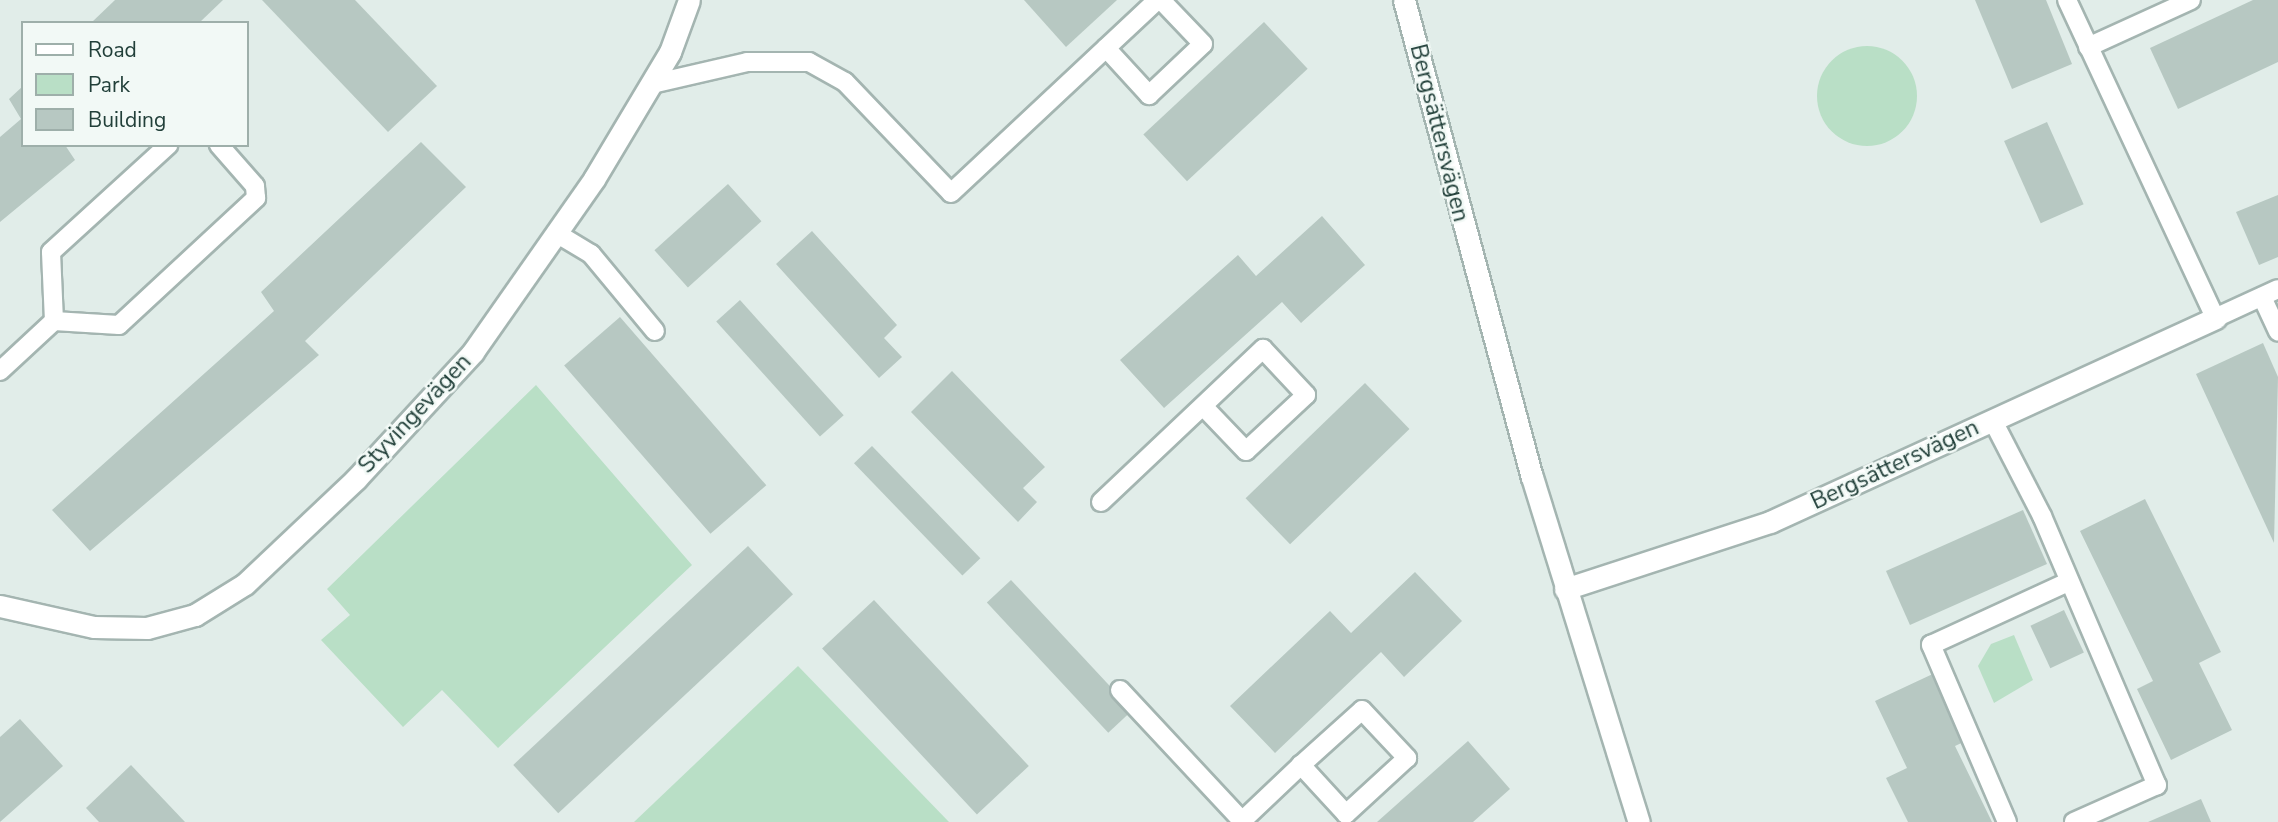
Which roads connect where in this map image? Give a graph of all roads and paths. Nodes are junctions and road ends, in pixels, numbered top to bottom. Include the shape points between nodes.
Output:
1 (690, 0) edge
2 (1159, 0) edge
3 (1404, 0) edge
4 (2067, 0) edge
5 (2191, 0) edge
6 (2088, 47) junction
7 (1106, 48) junction
8 (652, 84) junction
9 (166, 147) edge
10 (221, 147) edge
11 (556, 233) junction
12 (2270, 293) edge
13 (2215, 318) junction
14 (54, 321) junction
15 (655, 331) dead end
16 (2278, 332) edge
17 (0, 371) edge
18 (1203, 406) junction
19 (1993, 421) junction
20 (1101, 502) dead end
21 (2066, 583) junction
22 (1565, 589) junction
23 (0, 606) edge
24 (1120, 690) dead end
25 (1301, 765) junction
26 (1639, 822) edge
27 (2007, 822) edge
28 (2074, 822) edge

1 - 8 street, Styvingevägen
2 - 7 lane
2 - 7 lane via 1203,44 1149,95
3 - 22 street, Bergsättersvägen
4 - 6 lane
5 - 6 lane
6 - 13 lane
7 - 8 lane via 951,193 845,82 809,62 747,62
8 - 11 street, Styvingevägen
9 - 14 lane via 51,252
10 - 14 lane via 256,186 256,198 119,325
11 - 15 lane via 591,254
11 - 23 street, Styvingevägen via 437,393 356,479 217,605 175,622 118,629
12 - 13 lane
12 - 16 lane
13 - 19 street, Bergsättersvägen
14 - 17 lane
18 - 18 lane via 1263,349 1306,395 1246,451
18 - 20 lane
19 - 21 lane via 2042,516
19 - 22 street, Bergsättersvägen via 1770,522
21 - 27 lane via 1931,645
21 - 28 lane via 2157,785
22 - 26 street, Bergsättersvägen
24 - 25 lane via 1242,821
25 - 25 lane via 1362,709 1407,758 1346,814

